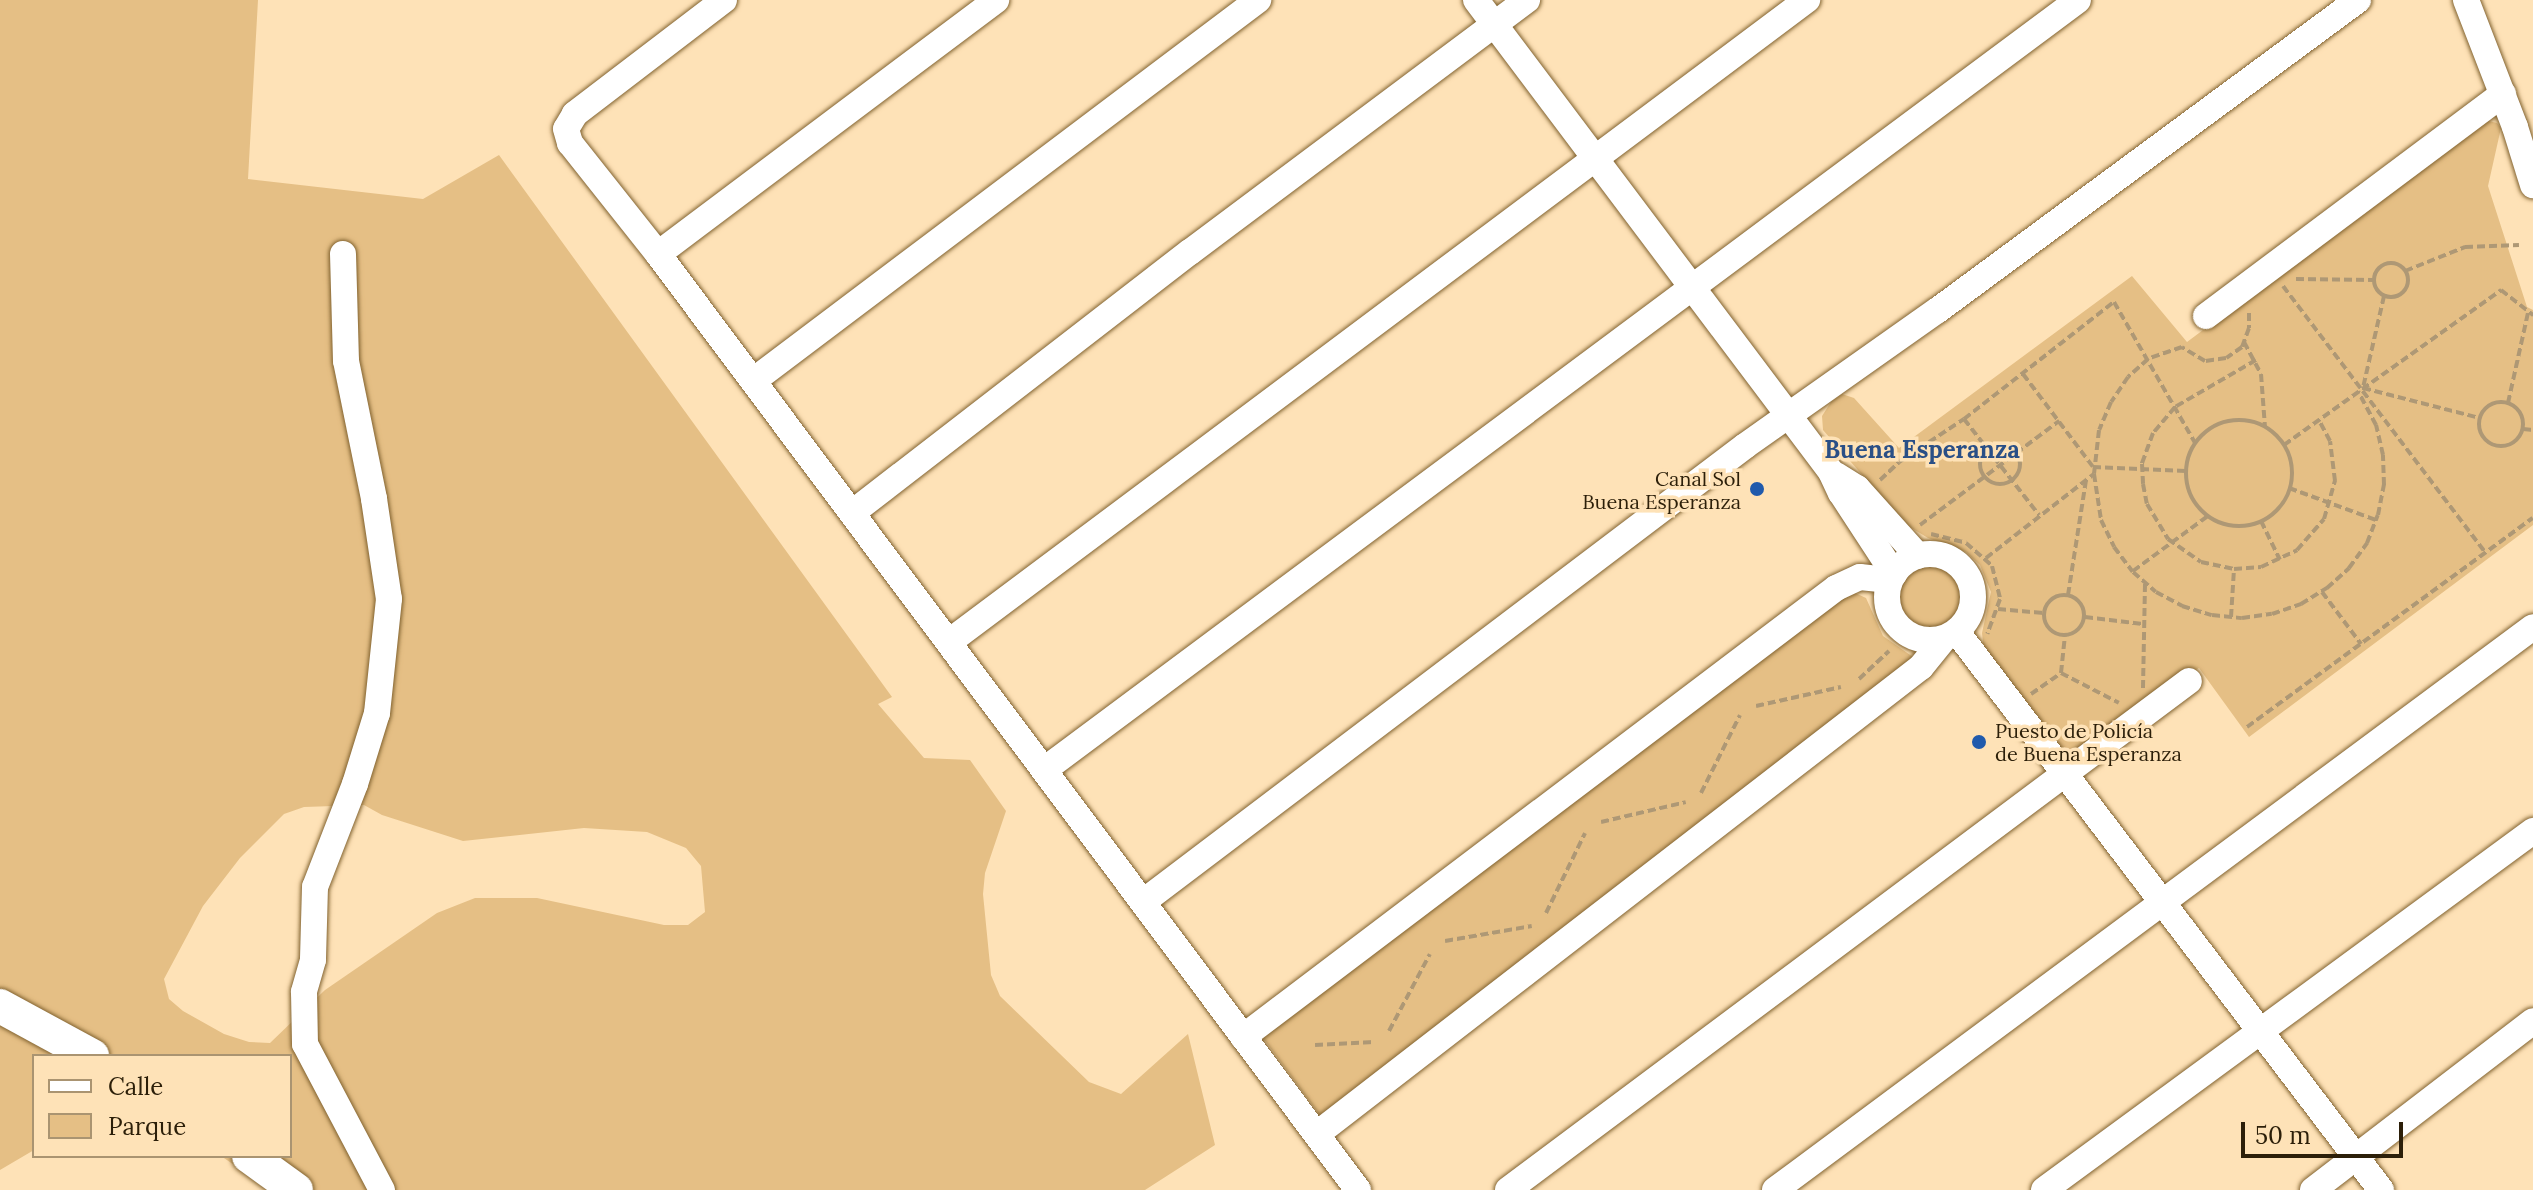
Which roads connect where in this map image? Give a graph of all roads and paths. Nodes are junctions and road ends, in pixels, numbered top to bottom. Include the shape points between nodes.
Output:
1 (724, 0) edge
2 (996, 0) edge
3 (1258, 0) edge
4 (1476, 0) edge
5 (1527, 0) edge
6 (1807, 0) edge
7 (2078, 0) edge
8 (2358, 0) edge
9 (2466, 0) edge
10 (1494, 24) junction
11 (2503, 94) junction
12 (1595, 158) junction
13 (2533, 185) edge
14 (2519, 245) dead end
15 (343, 254) dead end
16 (658, 254) junction
17 (2405, 271) junction
18 (2374, 280) junction
19 (1692, 286) junction
20 (2384, 296) junction
21 (2530, 314) edge
22 (2206, 316) dead end
23 (2244, 342) dead end
24 (2148, 359) junction
25 (2256, 360) junction
26 (2023, 374) junction
27 (753, 381) junction
28 (2360, 390) junction
29 (2508, 403) junction
30 (2175, 407) junction
31 (1789, 415) junction
32 (2480, 418) junction
33 (1964, 419) junction
34 (2319, 420) junction
35 (2059, 421) junction
36 (2265, 427) junction
37 (2523, 429) junction
38 (2533, 430) edge
39 (2195, 443) junction
40 (2284, 445) junction
41 (1988, 448) junction
42 (2016, 452) junction
43 (2001, 464) junction
44 (2093, 467) junction
45 (2142, 469) junction
46 (2186, 471) junction
47 (1831, 472) junction
48 (2094, 474) junction
49 (1984, 477) junction
50 (2013, 480) junction
51 (2086, 480) junction
52 (1875, 484) dead end
53 (2289, 488) junction
54 (2331, 503) junction
55 (852, 513) junction
56 (2039, 515) junction
57 (2208, 516) junction
58 (2533, 518) edge
59 (2376, 520) junction
60 (2261, 521) junction
61 (2173, 542) junction
62 (2485, 552) junction
63 (1918, 556) junction
64 (1986, 558) junction
65 (2280, 560) junction
66 (2234, 569) junction
67 (2133, 572) junction
68 (1892, 577) junction
69 (2145, 582) junction
70 (2322, 592) junction
71 (2068, 595) junction
72 (1998, 609) junction
73 (2044, 613) junction
74 (2085, 617) junction
75 (2231, 617) junction
76 (2143, 624) junction
77 (2533, 627) edge
78 (1950, 635) junction
79 (1986, 635) dead end
80 (2065, 636) junction
81 (949, 642) junction
82 (2361, 644) junction
83 (1896, 656) dead end
84 (2061, 673) junction
85 (1859, 679) dead end
86 (2189, 681) dead end
87 (1841, 687) dead end
88 (2143, 691) dead end
89 (2024, 699) dead end
90 (2122, 704) dead end
91 (1756, 706) dead end
92 (1740, 715) dead end
93 (2247, 727) dead end
94 (1044, 770) junction
95 (2065, 774) junction
96 (1701, 793) dead end
97 (1686, 802) dead end
98 (1601, 822) dead end
99 (2533, 831) edge
100 (1585, 833) dead end
101 (2162, 900) junction
102 (1143, 902) junction
103 (1546, 913) dead end
104 (1532, 926) dead end
105 (1445, 941) dead end
106 (1430, 954) dead end
107 (0, 1006) edge
108 (2533, 1021) edge
109 (2260, 1028) junction
110 (1389, 1031) dead end
111 (1243, 1037) junction
112 (1374, 1042) dead end
113 (1315, 1045) dead end
114 (88, 1054) edge
115 (1317, 1134) junction
116 (252, 1158) edge
117 (2356, 1158) junction
118 (296, 1190) edge
119 (382, 1190) edge
120 (1358, 1190) edge
121 (1508, 1190) edge
122 (1775, 1190) edge
123 (2044, 1190) edge
124 (2313, 1190) edge
125 (2381, 1190) edge

1 - 16 street via 585,105 566,129 578,156
2 - 16 street
3 - 27 street
4 - 10 street
5 - 10 street
6 - 12 street
7 - 19 street
8 - 31 street
9 - 11 street
10 - 12 street
10 - 55 street
11 - 13 street
11 - 22 street
12 - 19 street
12 - 81 street
14 - 17 path via 2465,247
15 - 119 street via 346,361 389,599 377,713 315,887 313,960 304,992 305,1044
16 - 27 street
17 - 18 path via 2387,263
17 - 20 path via 2404,292
18 - 20 path
18 - 28 path via 2278,279
19 - 31 street
19 - 94 street
20 - 28 path
21 - 28 path via 2501,290
21 - 29 path
23 - 25 path
24 - 26 path via 2114,302
24 - 30 path
24 - 44 path via 2111,402 2099,430
25 - 30 path
25 - 36 path
26 - 33 path
26 - 35 path
27 - 55 street
28 - 32 path
28 - 34 path
28 - 59 path via 2383,455 2384,485
28 - 62 path
29 - 32 path via 2488,406
29 - 37 path via 2520,412
30 - 39 path
30 - 45 path via 2153,433
31 - 47 street
31 - 102 street
32 - 37 path via 2483,435 2497,445 2515,441
33 - 41 path
33 - 52 path
34 - 40 path
34 - 54 path via 2335,461
35 - 42 path
35 - 44 path
36 - 39 path via 2226,421
36 - 40 path
37 - 38 path
39 - 46 path
40 - 53 path via 2291,466
41 - 42 path via 2004,444
41 - 43 path
41 - 49 path via 1980,463
42 - 43 path
42 - 50 path via 2020,466
43 - 49 path
43 - 50 path
44 - 45 path
44 - 48 path
45 - 46 path
45 - 61 path via 2147,504
46 - 57 path via 2193,500
47 - 63 street via 1857,488
47 - 68 street
48 - 51 path
48 - 67 path via 2101,520
49 - 50 path via 1996,484
49 - 64 path via 1917,528 1966,543
50 - 56 path
51 - 56 path
51 - 71 path
53 - 54 path
53 - 60 path via 2279,507
54 - 59 path
54 - 65 path via 2312,536
55 - 81 street
56 - 64 path
57 - 60 path via 2229,525
57 - 61 path
58 - 62 path
59 - 70 path via 2349,568
60 - 65 path
61 - 66 path via 2201,562
61 - 67 path
62 - 82 path
63 - 68 street
63 - 78 street via 1948,558 1969,578 1972,607
64 - 72 path via 1997,579
65 - 66 path
66 - 75 path
67 - 69 path
68 - 78 street via 1888,608 1894,621 1916,638
68 - 111 street via 1860,577 1836,588
69 - 75 path via 2182,606
69 - 76 path
70 - 75 path via 2272,614
70 - 82 path
71 - 73 path via 2052,599
71 - 74 path via 2082,605
72 - 73 path
72 - 79 path
73 - 80 path via 2050,629
74 - 76 path
74 - 80 path via 2080,629
76 - 88 path
77 - 101 street
78 - 95 street
78 - 115 street via 1921,667
80 - 84 path
81 - 94 street
82 - 93 path
83 - 85 path via 1888,650
84 - 89 path
84 - 90 path
86 - 95 street
87 - 91 path
92 - 96 path
94 - 102 street
95 - 101 street
95 - 121 street
97 - 98 path
99 - 109 street
100 - 103 path
101 - 109 street
101 - 122 street
102 - 111 street
104 - 105 path
106 - 110 path
107 - 114 main road
108 - 117 street
109 - 117 street
109 - 123 street
111 - 115 street
112 - 113 path
115 - 120 street
116 - 118 main road
117 - 124 street
117 - 125 street

